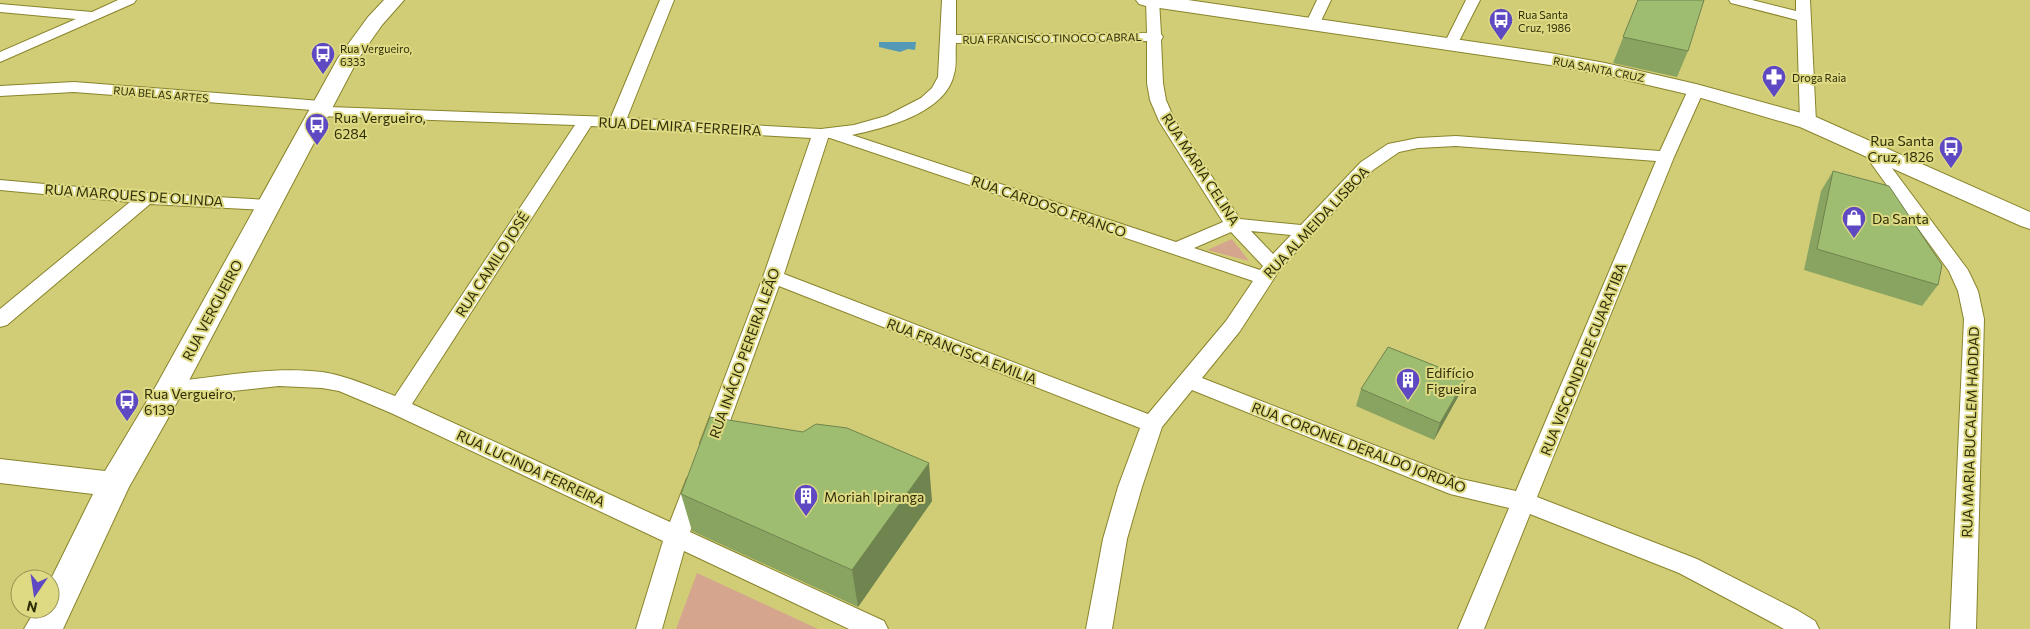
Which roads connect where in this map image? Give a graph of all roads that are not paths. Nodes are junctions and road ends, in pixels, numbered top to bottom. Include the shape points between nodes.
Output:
1 (129, 0) edge
2 (394, 0) edge
3 (667, 0) edge
4 (949, 0) edge
5 (1149, 0) edge
6 (1324, 0) edge
7 (1473, 0) edge
8 (1736, 0) edge
9 (1803, 0) edge
10 (0, 8) edge
11 (96, 16) junction
12 (1805, 18) junction
13 (1313, 23) junction
14 (1156, 37) junction
15 (949, 39) junction
16 (1451, 44) junction
17 (0, 58) edge
18 (1696, 90) junction
19 (0, 91) edge
20 (320, 109) junction
21 (586, 121) junction
22 (617, 122) junction
23 (1808, 122) junction
24 (828, 134) junction
25 (1868, 148) junction
26 (1666, 157) junction
27 (0, 185) edge
28 (146, 198) junction
29 (268, 205) junction
30 (2030, 220) edge
31 (1234, 224) junction
32 (1304, 231) junction
33 (1176, 249) junction
34 (1269, 272) junction
35 (773, 277) junction
36 (0, 320) edge
37 (1187, 380) junction
38 (169, 390) junction
39 (400, 407) junction
40 (1152, 424) junction
41 (0, 471) edge
42 (114, 484) junction
43 (1524, 502) junction
44 (676, 535) junction
45 (51, 626) edge
46 (649, 629) edge
47 (875, 629) edge
48 (1099, 629) edge
49 (1471, 629) edge
50 (1806, 629) edge
51 (1963, 629) edge

1 - 11 street
2 - 20 main road, RUA VERGUEIRO via 348,58
3 - 22 street
4 - 15 street, RUA DELMIRA FERREIRA
5 - 13 main road, RUA SANTA CRUZ
5 - 14 street, RUA MARIA CELINA
6 - 13 street
7 - 16 street
8 - 12 street
9 - 12 street
10 - 11 street
11 - 17 street
12 - 23 street
13 - 16 main road, RUA SANTA CRUZ
14 - 15 street, RUA FRANCISCO TINOCO CABRAL
14 - 31 street, RUA MARIA CELINA via 1158,100 1167,120
15 - 24 street, RUA DELMIRA FERREIRA via 946,77 937,93 918,107 888,121
16 - 18 main road, RUA SANTA CRUZ via 1605,69
18 - 23 main road, RUA SANTA CRUZ
18 - 26 street, RUA VISCONDE DE GUARATIBA
19 - 20 street, RUA BELAS ARTES via 74,87
20 - 21 street, RUA DELMIRA FERREIRA
20 - 29 main road, RUA VERGUEIRO
21 - 22 street, RUA DELMIRA FERREIRA
21 - 39 street, RUA CAMILO JOSÉ
22 - 24 street, RUA DELMIRA FERREIRA
23 - 25 main road, RUA SANTA CRUZ
24 - 33 street, RUA CARDOSO FRANCO
24 - 35 street, RUA INÁCIO PEREIRA LEÃO
25 - 30 main road, RUA SANTA CRUZ
25 - 51 street, RUA MARIA BUCALEM HADDAD via 1958,270 1968,291 1974,319
26 - 32 street, RUA ALMEIDA LISBOA via 1456,141 1418,143 1394,148 1366,166
26 - 43 street, RUA VISCONDE DE GUARATIBA
27 - 28 street, RUA MARQUES DE OLINDA
28 - 29 street, RUA MARQUES DE OLINDA
28 - 36 street
29 - 38 main road, RUA VERGUEIRO
31 - 32 street
31 - 33 street
31 - 34 street, RUA MARIA CELINA
32 - 34 street, RUA ALMEIDA LISBOA
33 - 34 street, RUA CARDOSO FRANCO
34 - 37 street, RUA ALMEIDA LISBOA via 1234,326
35 - 40 street, RUA FRANCISCA EMILIA
35 - 44 street, RUA INÁCIO PEREIRA LEÃO
37 - 40 street, RUA ALMEIDA LISBOA
37 - 43 street, RUA CORONEL DERALDO JORDÃO via 1458,488
38 - 39 street, RUA LUCINDA FERREIRA via 313,379 342,384
38 - 42 main road, RUA VERGUEIRO
39 - 44 street, RUA LUCINDA FERREIRA
40 - 48 street, RUA ALMEIDA LISBOA via 1115,539
41 - 42 main road
42 - 45 main road, RUA VERGUEIRO
43 - 49 street, RUA VISCONDE DE GUARATIBA
43 - 50 street, RUA CORONEL DERALDO JORDÃO via 1688,566
44 - 46 street, RUA INÁCIO PEREIRA LEÃO
44 - 47 street, RUA LUCINDA FERREIRA

